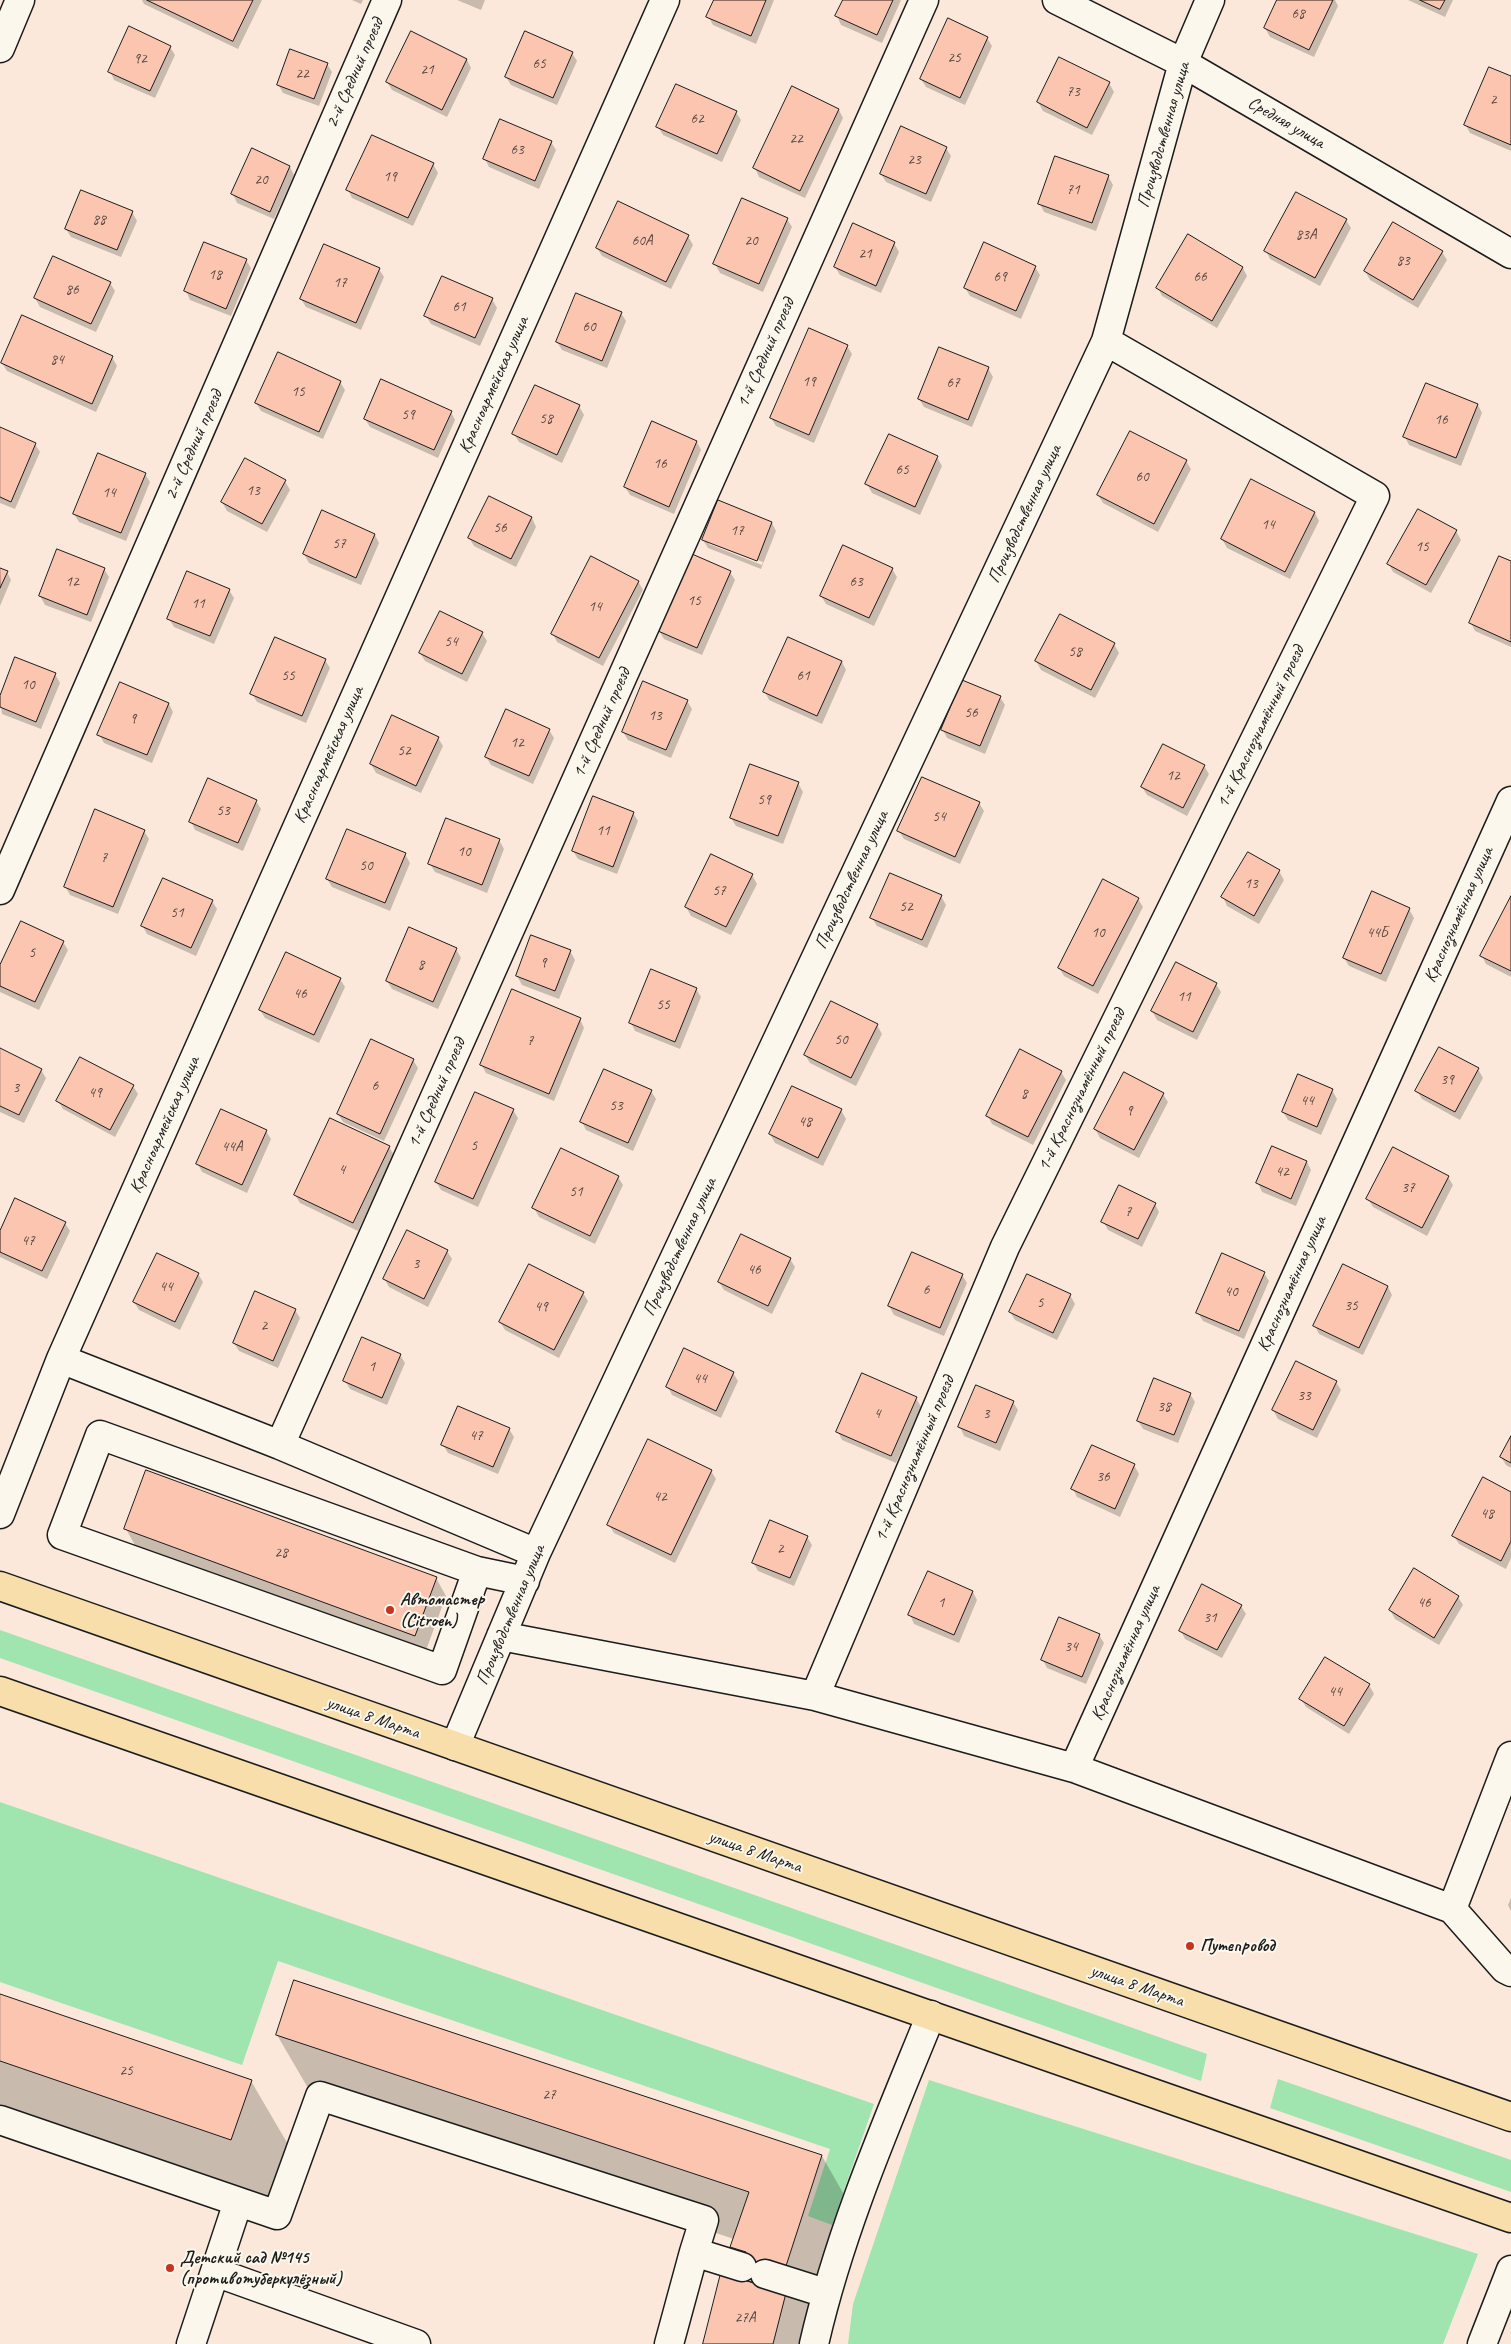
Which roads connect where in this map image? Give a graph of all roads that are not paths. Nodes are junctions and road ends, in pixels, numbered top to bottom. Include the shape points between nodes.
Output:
1 (20, 0) edge
2 (387, 0) edge
3 (665, 0) edge
4 (924, 0) edge
5 (1057, 0) edge
6 (1210, 0) edge
7 (0, 48) edge
8 (1183, 63) junction
9 (1508, 244) edge
10 (1106, 341) junction
11 (1511, 801) edge
12 (0, 890) edge
13 (61, 1359) junction
14 (280, 1445) junction
15 (0, 1514) edge
16 (536, 1553) junction
17 (477, 1572) junction
18 (525, 1580) junction
19 (0, 1586) edge
20 (501, 1636) junction
21 (0, 1691) edge
22 (815, 1696) junction
23 (455, 1746) junction
24 (1510, 1759) edge
25 (1074, 1768) junction
26 (1452, 1909) junction
27 (1511, 1972) edge
28 (931, 2015) junction
29 (1511, 2117) edge
30 (0, 2120) edge
31 (238, 2202) junction
32 (1511, 2218) edge
33 (694, 2252) junction
34 (1511, 2270) edge
35 (215, 2272) junction
36 (825, 2293) junction
37 (192, 2344) edge
38 (416, 2344) edge
39 (669, 2344) edge
40 (814, 2344) edge
41 (1482, 2344) edge

1 - 7 street
2 - 12 street, 2-й Средний проезд
3 - 13 street, Красноармейская улица
4 - 14 street, 1-й Средний проезд
5 - 8 street, Средняя улица
6 - 8 street, Производственная улица
8 - 9 street, Средняя улица
8 - 10 street, Производственная улица
10 - 16 street, Производственная улица
10 - 22 street, 1-й Краснознамённый проезд via 1375,496 1005,1247
11 - 25 street, Краснознамённая улица
13 - 14 street
13 - 15 street, Красноармейская улица
14 - 16 street
16 - 18 street, Производственная улица
17 - 17 street via 100,1436 62,1536 442,1670
17 - 18 street
18 - 20 street, Производственная улица
19 - 23 main road, улица 8 Марта
20 - 22 street
20 - 23 street, Производственная улица
21 - 28 main road
22 - 25 street
23 - 29 main road, улица 8 Марта
24 - 26 street
25 - 26 street
26 - 27 street
28 - 32 main road
28 - 36 street via 883,2132
30 - 31 street
31 - 33 street via 277,2216 320,2096 704,2220
31 - 35 street
33 - 36 street
33 - 39 street
34 - 41 street
35 - 37 street
35 - 38 street
36 - 40 street

